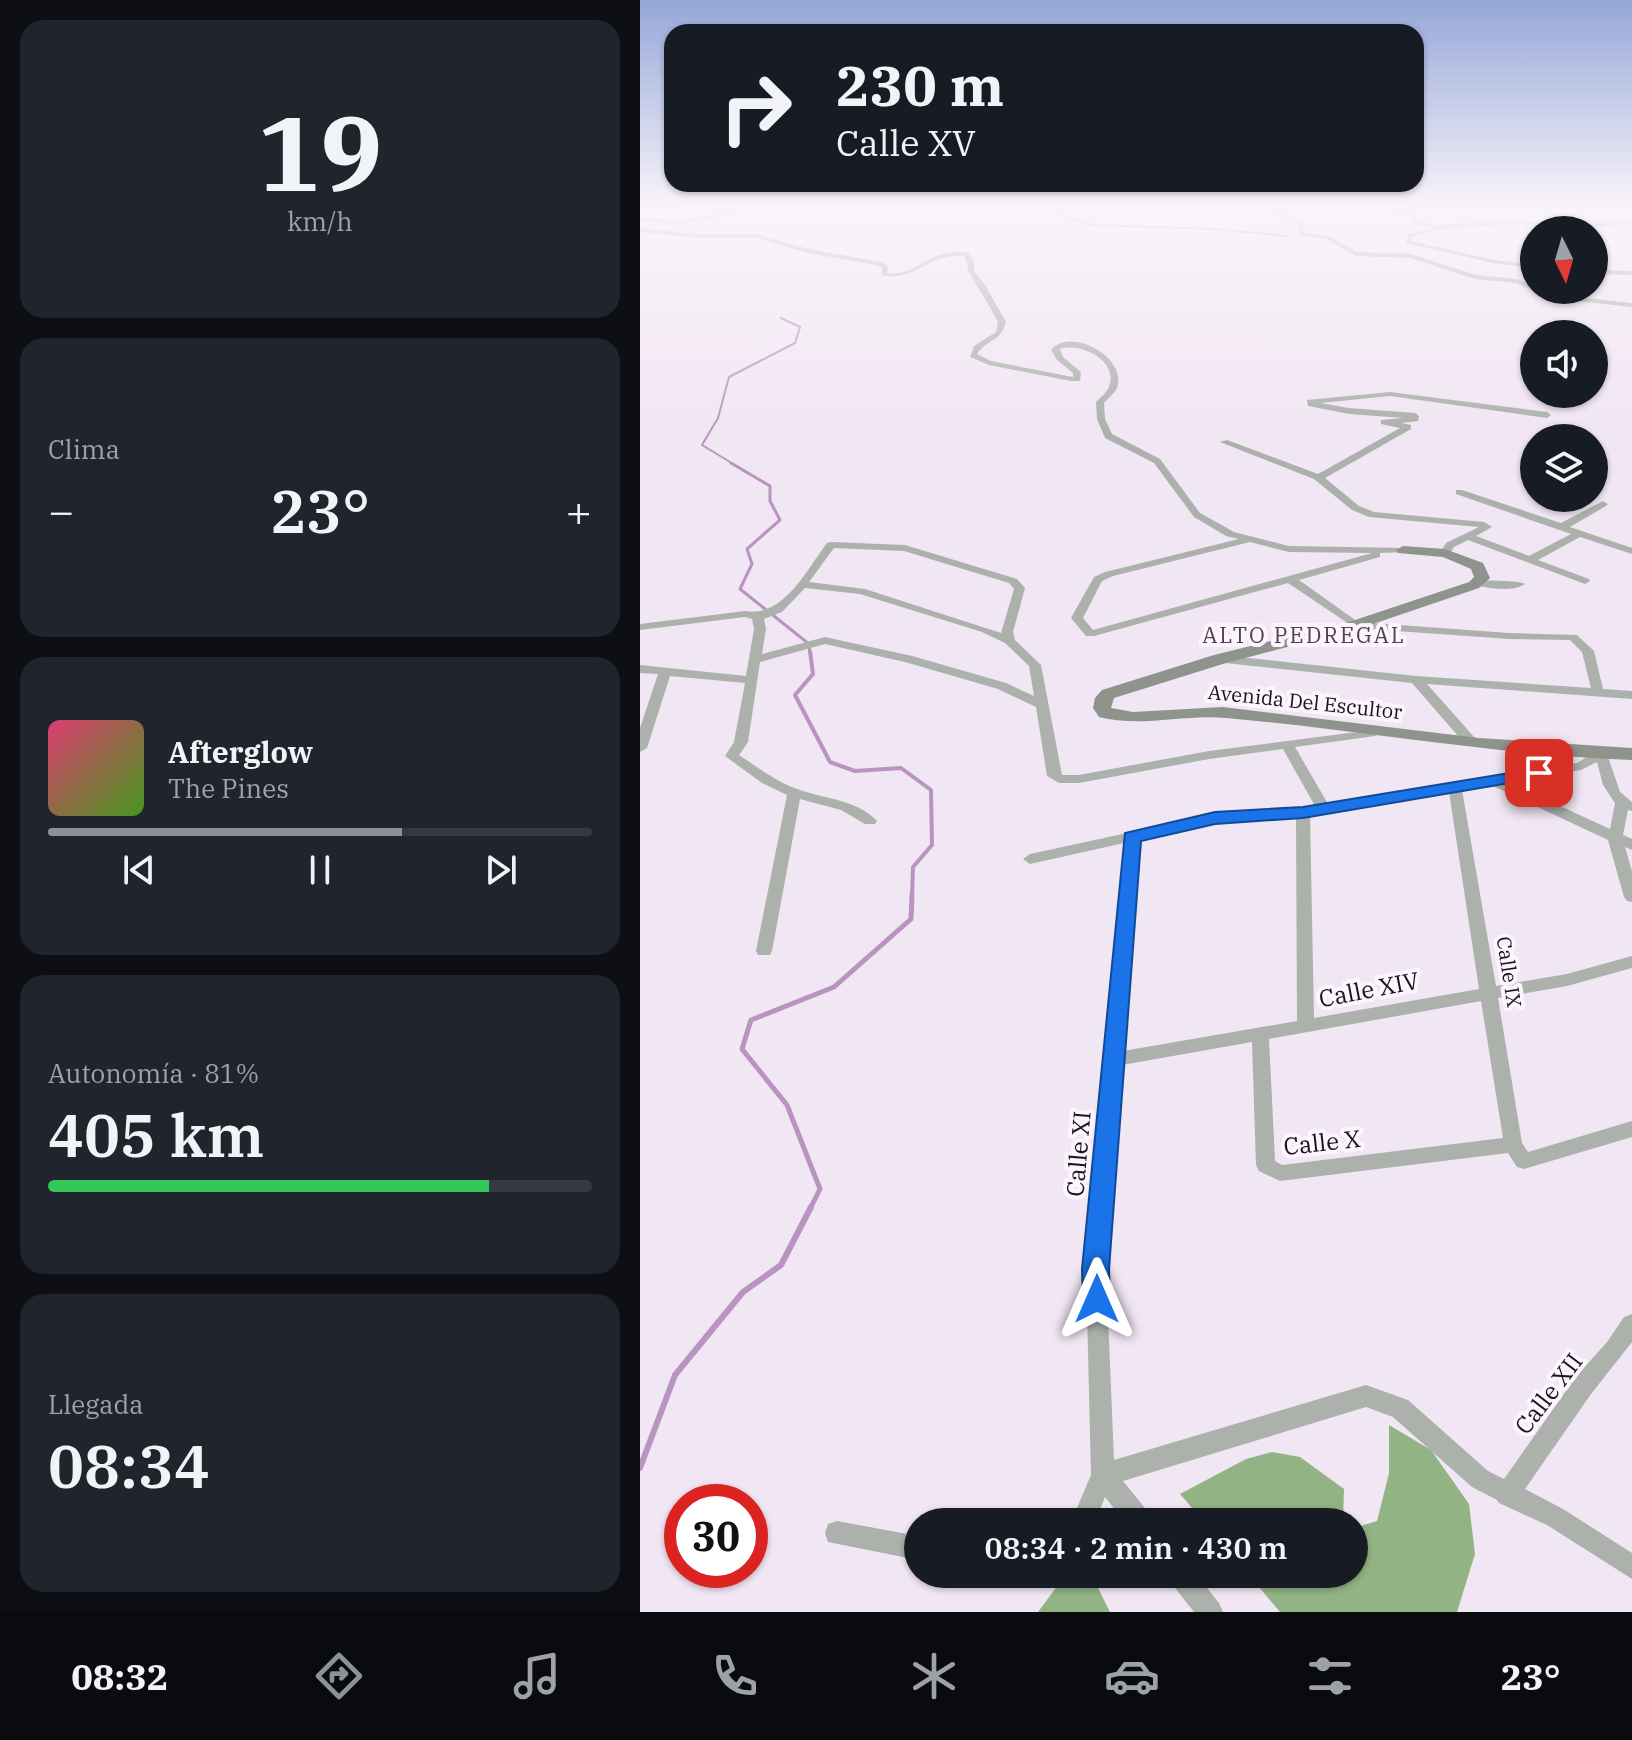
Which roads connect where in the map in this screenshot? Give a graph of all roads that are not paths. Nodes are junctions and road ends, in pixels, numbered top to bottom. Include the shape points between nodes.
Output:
1 (978, 280) edge
2 (1608, 302) edge
3 (1632, 305) edge
4 (1547, 415) dead end
5 (1224, 442) dead end
6 (1319, 477) junction
7 (1459, 492) dead end
8 (1589, 512) edge
9 (1562, 527) junction
10 (1578, 534) junction
11 (1469, 537) junction
12 (1250, 540) junction
13 (1409, 551) junction
14 (1632, 551) edge
15 (1445, 553) junction
16 (1531, 559) junction
17 (1292, 580) junction
18 (1585, 581) dead end
19 (1477, 583) junction
20 (802, 584) junction
21 (1520, 584) dead end
22 (760, 618) junction
23 (1355, 625) junction
24 (640, 627) edge
25 (1009, 641) junction
26 (1220, 659) junction
27 (755, 660) junction
28 (640, 669) edge
29 (665, 671) junction
30 (753, 680) junction
31 (1416, 680) junction
32 (1598, 693) junction
33 (1632, 695) edge
34 (1040, 704) junction
35 (1375, 732) junction
36 (1470, 741) junction
37 (1287, 744) junction
38 (640, 748) edge
39 (1601, 754) junction
40 (1632, 754) edge
41 (1492, 780) junction
42 (1455, 787) junction
43 (794, 793) junction
44 (1627, 805) edge
45 (1323, 808) junction
46 (1303, 812) junction
47 (870, 821) dead end
48 (1132, 837) junction
49 (1615, 838) junction
50 (1632, 845) edge
51 (1030, 859) dead end
52 (1632, 897) edge
53 (764, 951) dead end
54 (1632, 962) edge
55 (1490, 991) junction
56 (1306, 1026) junction
57 (1260, 1036) junction
58 (1113, 1060) junction
59 (1632, 1129) edge
60 (1519, 1153) junction
61 (1632, 1324) edge
62 (1103, 1475) junction
63 (1507, 1495) junction
64 (1089, 1508) edge
65 (1129, 1508) edge
66 (837, 1533) dead end
67 (904, 1545) edge
68 (1632, 1567) edge
69 (1191, 1588) edge
70 (1210, 1612) edge

1 - 12 street via 1002,322 999,333 973,355 1071,379 1077,379 1077,372 1060,358 1057,347 1075,343 1101,356 1114,377 1100,402 1108,436 1157,461 1203,520
2 - 3 street
4 - 6 street via 1390,394 1310,402 1415,416 1384,422 1408,427
5 - 6 street
6 - 11 street via 1363,513 1431,522 1475,521 1487,527
7 - 9 street
8 - 9 street
9 - 10 street
10 - 14 street
10 - 16 street
11 - 15 street
11 - 16 street
12 - 13 street via 1289,549
12 - 17 street via 1109,574 1098,579 1077,618 1090,634
13 - 15 street
13 - 17 street via 1381,553
15 - 19 street via 1478,566 1482,575
16 - 18 street
17 - 23 street
19 - 21 street
19 - 23 street, Avenida Del Escultor
20 - 22 street via 776,612
20 - 25 street via 861,591
20 - 25 street via 831,545 890,546 935,556 1013,581 1020,588
22 - 24 street via 745,614
22 - 27 street
23 - 26 street, Avenida Del Escultor
23 - 32 street via 1573,637 1588,651
25 - 34 street via 1035,665
26 - 31 street
26 - 35 street, Avenida Del Escultor via 1108,694 1102,708 1120,717 1221,712
27 - 30 street
27 - 34 street via 825,640 1002,686
28 - 29 street
29 - 30 street
29 - 38 street
30 - 43 street via 741,742 732,756
31 - 32 street
31 - 36 street
32 - 33 street
34 - 37 street via 1054,776 1059,779
35 - 36 street, Avenida Del Escultor
35 - 37 street
36 - 39 street, Avenida Del Escultor
37 - 45 street
39 - 40 street, Avenida Del Escultor
39 - 41 street via 1581,766
39 - 44 street via 1611,792
41 - 42 street
41 - 49 street
42 - 45 street
42 - 55 street, Calle IX
43 - 47 street via 827,800
43 - 53 street
44 - 49 street
45 - 46 street
46 - 48 street via 1215,818
46 - 56 street
48 - 51 street
48 - 58 street, Calle XI
49 - 50 street
49 - 52 street
54 - 55 street, Calle XIV via 1567,980
55 - 56 street, Calle XIV
55 - 60 street, Calle IX
56 - 57 street, Calle XIV
57 - 58 street, Calle XIV
57 - 60 street, Calle X via 1265,1156 1272,1171
58 - 62 street, Calle XI via 1096,1269
59 - 60 street
61 - 63 street, Calle XII
62 - 63 street via 1366,1396 1400,1408 1480,1479
62 - 64 street
62 - 65 street
63 - 68 street via 1555,1517
66 - 67 street
69 - 70 street

